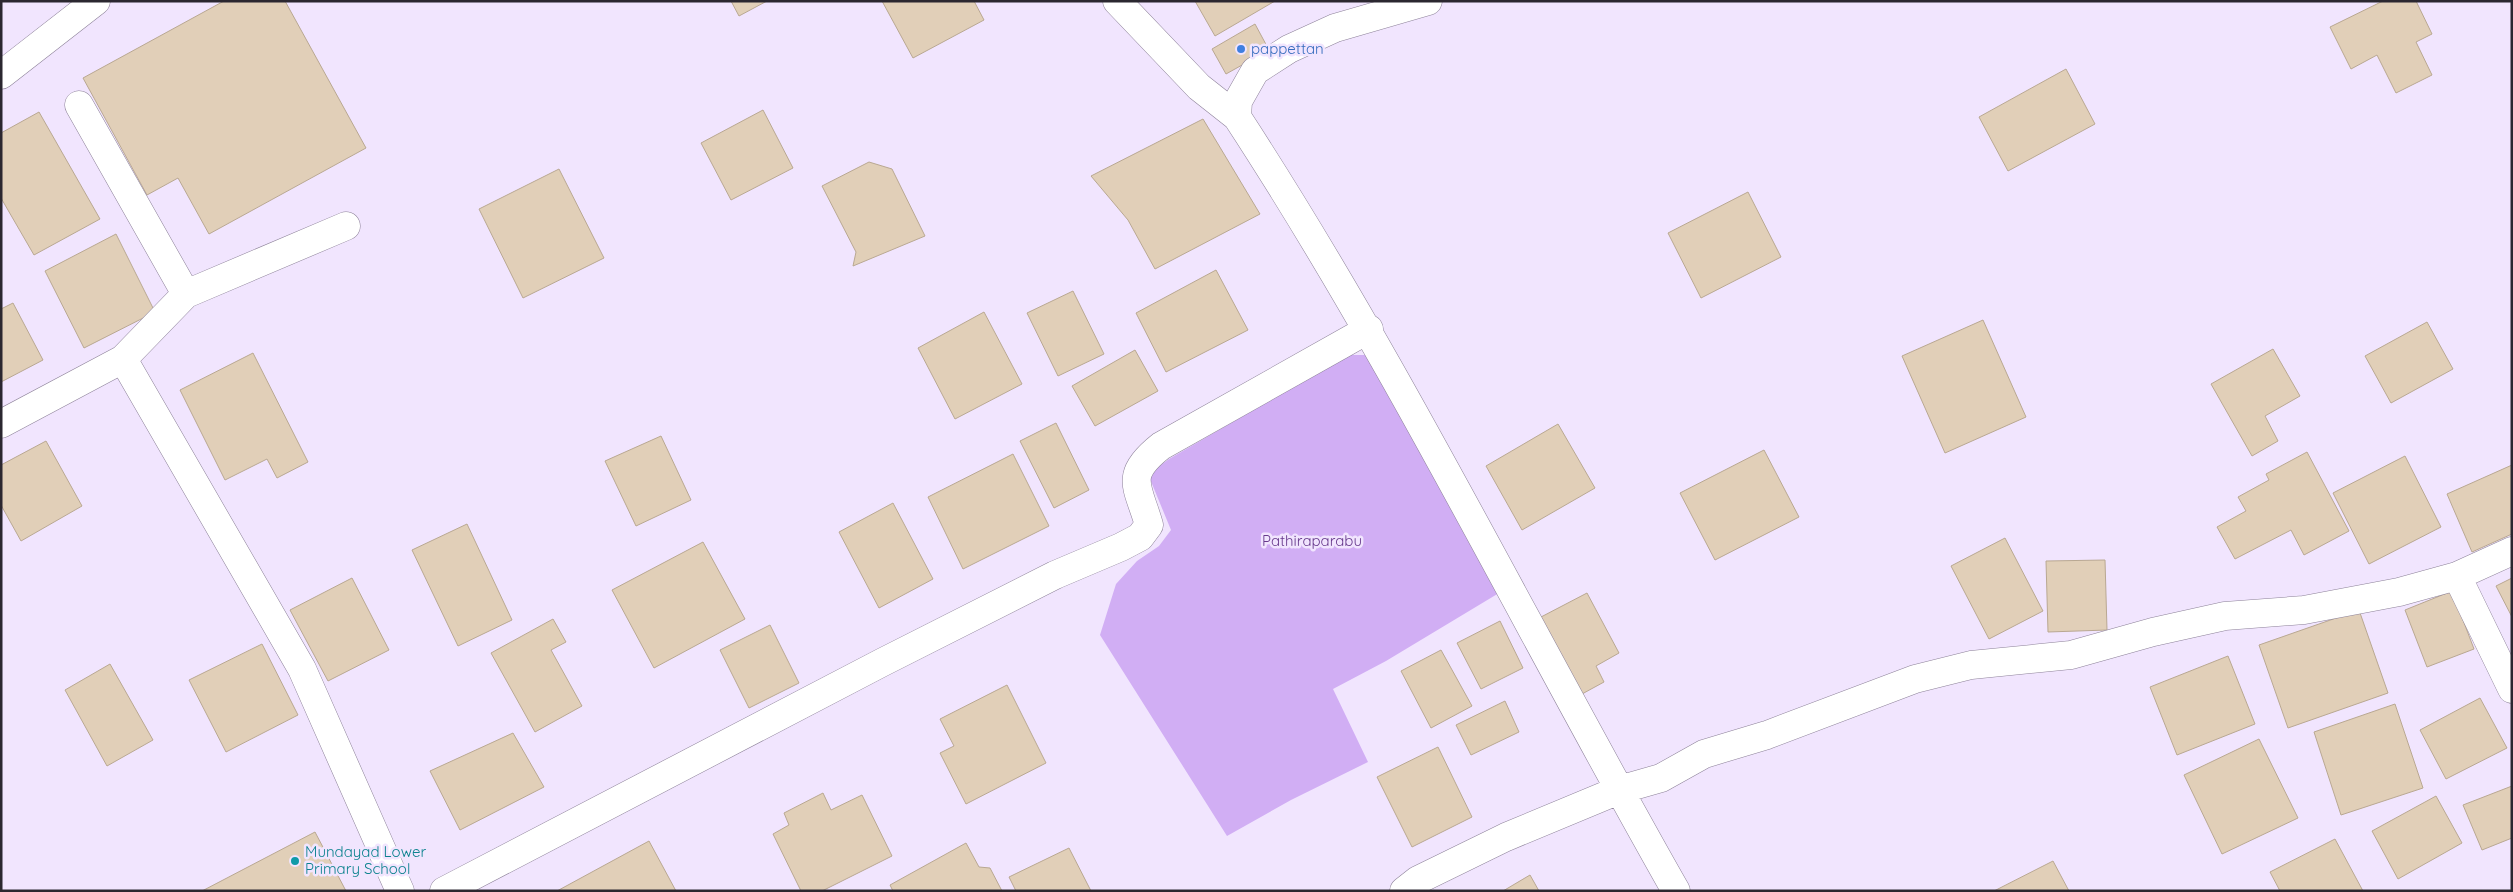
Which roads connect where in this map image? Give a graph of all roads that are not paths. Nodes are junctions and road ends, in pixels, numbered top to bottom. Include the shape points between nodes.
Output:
1 (96, 1) edge
2 (1117, 1) edge
3 (1428, 1) edge
4 (1, 75) edge
5 (79, 105) dead end
6 (1236, 116) junction
7 (346, 226) dead end
8 (186, 294) junction
9 (1369, 329) junction
10 (123, 359) junction
11 (1, 424) edge
12 (2512, 551) edge
13 (2457, 576) junction
14 (2512, 689) edge
15 (1619, 790) junction
16 (400, 891) edge
17 (444, 891) edge
18 (1404, 891) edge
19 (1676, 891) edge

1 - 4 street
2 - 6 street via 1199,87
3 - 6 street via 1335,28 1289,49 1256,71 1238,101
5 - 8 street
6 - 9 street
7 - 8 street
8 - 10 street
9 - 15 street
9 - 17 street via 1150,455 1135,479 1149,525 1140,537 1055,575 892,657
10 - 11 street
10 - 16 street via 302,669
12 - 13 street
13 - 14 street
13 - 15 street via 2399,592 2304,610 2225,616 2071,655 1971,664 1915,679 1767,735 1704,754 1661,778
15 - 18 street via 1506,837 1418,880
15 - 19 street

